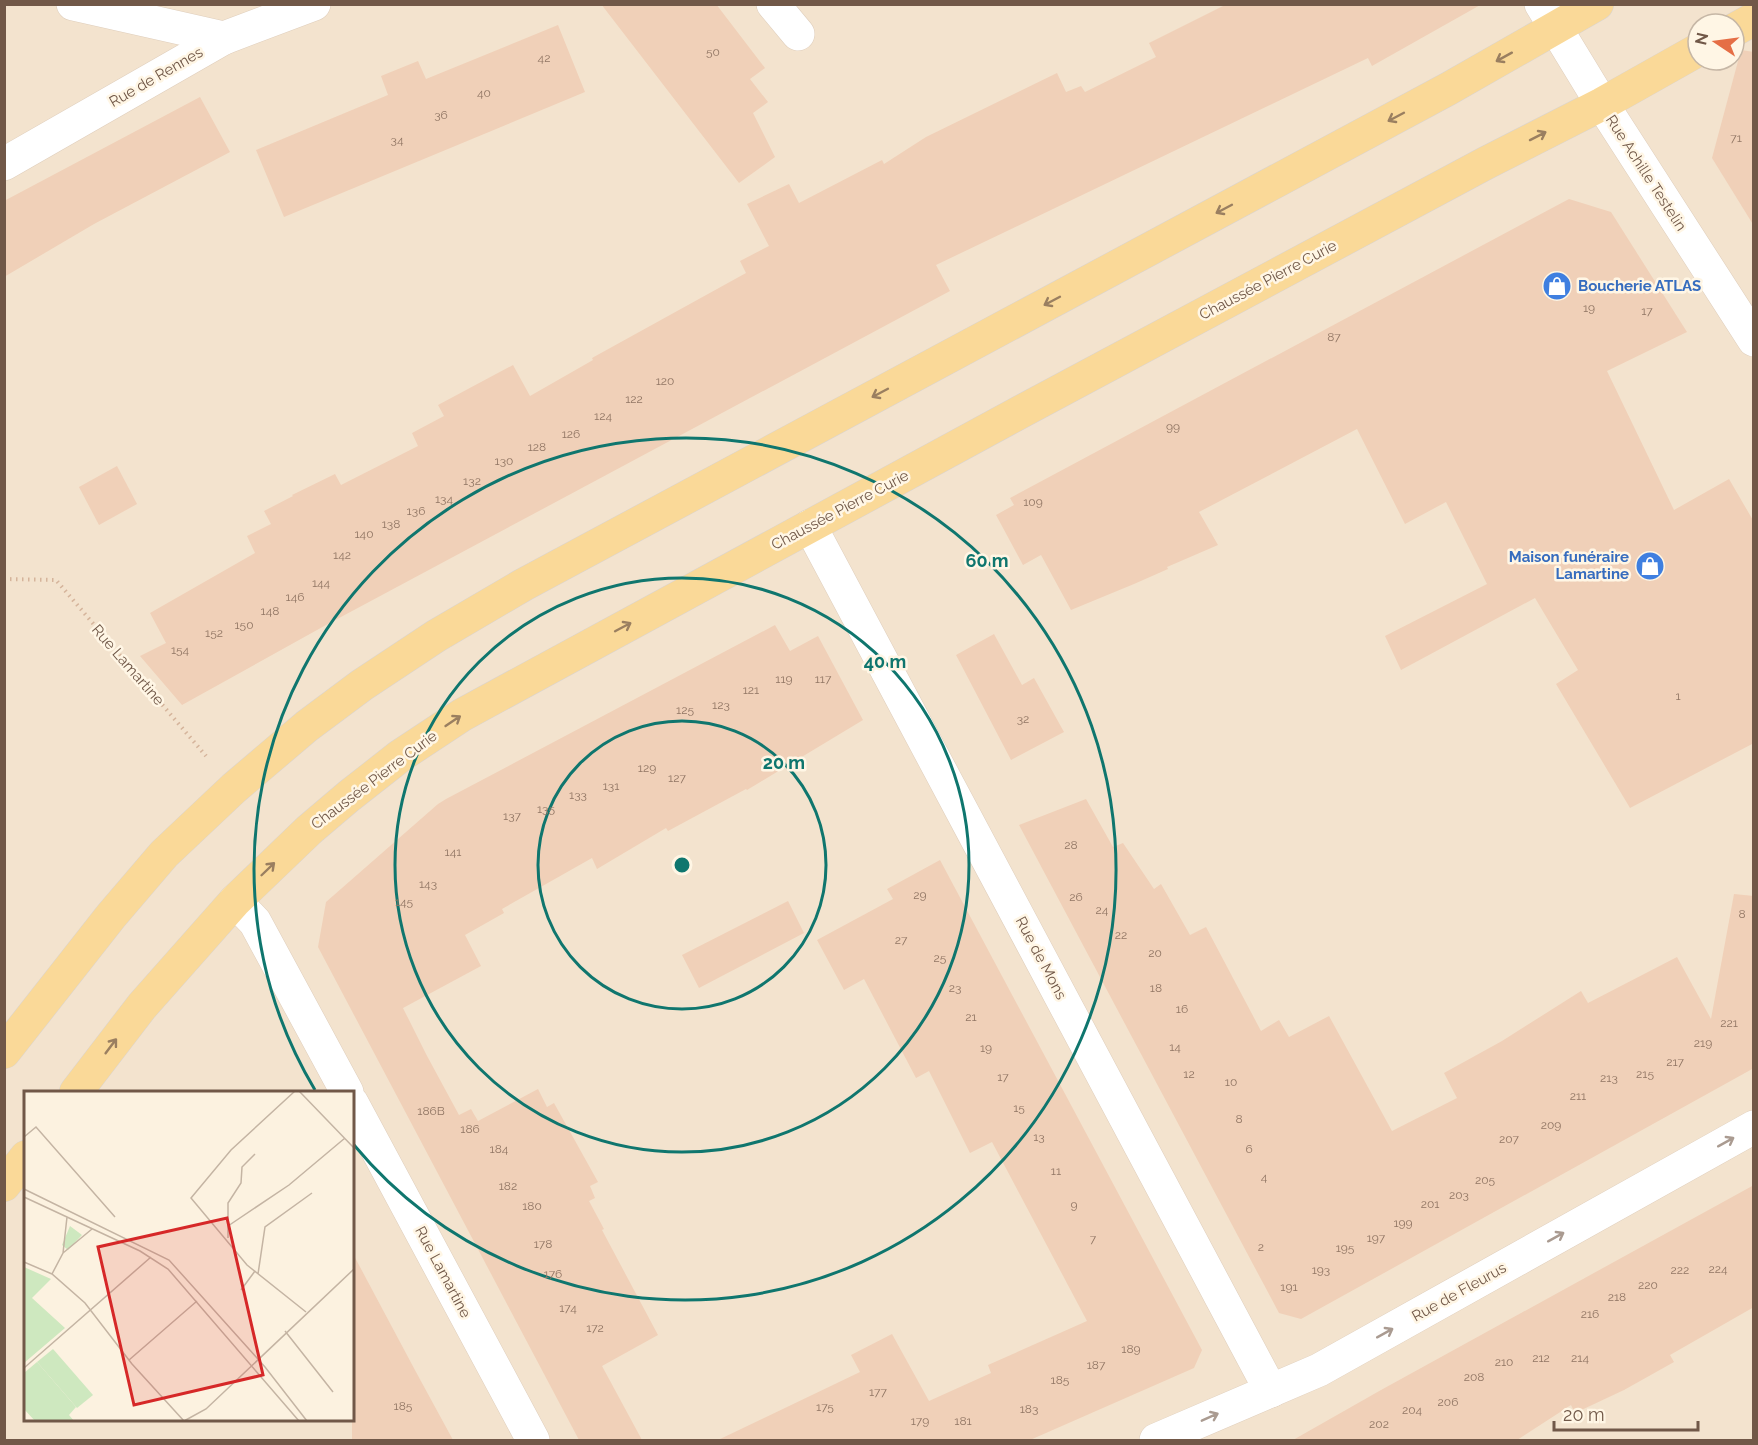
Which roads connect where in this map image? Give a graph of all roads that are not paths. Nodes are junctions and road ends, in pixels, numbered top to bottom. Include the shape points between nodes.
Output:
1 (314, 4) edge
2 (773, 4) edge
3 (1597, 4) edge
4 (87, 6) edge
5 (1548, 16) edge
6 (798, 34) dead end
7 (224, 38) junction
8 (1686, 57) edge
9 (1602, 104) junction
10 (4, 164) edge
11 (1754, 340) edge
12 (810, 526) junction
13 (235, 901) junction
14 (4, 1052) edge
15 (77, 1091) edge
16 (346, 1091) edge
17 (354, 1107) edge
18 (1754, 1127) edge
19 (24, 1160) edge
20 (4, 1185) edge
21 (1271, 1391) junction
22 (533, 1440) edge
23 (1156, 1440) edge

1 - 7 street, Rue de Rennes
2 - 6 street
3 - 5 main road
4 - 7 street
5 - 9 street, Rue Achille Testelin
5 -> 14 main road via 1437,95 523,585 362,685 234,788 165,854
7 - 10 street, Rue de Rennes
8 - 9 main road, Chaussée Pierre Curie
9 - 11 street, Rue Achille Testelin
12 -> 9 main road, Chaussée Pierre Curie via 1486,162
13 -> 12 main road, Chaussée Pierre Curie via 341,803 400,756 462,715
12 - 21 street, Rue de Mons
15 -> 13 main road, Chaussée Pierre Curie via 142,1006
13 - 16 street via 255,922
17 - 22 street, Rue Lamartine
21 -> 18 street, Rue de Fleurus via 1319,1370
19 - 20 main road
23 -> 21 street, Rue de Fleurus

